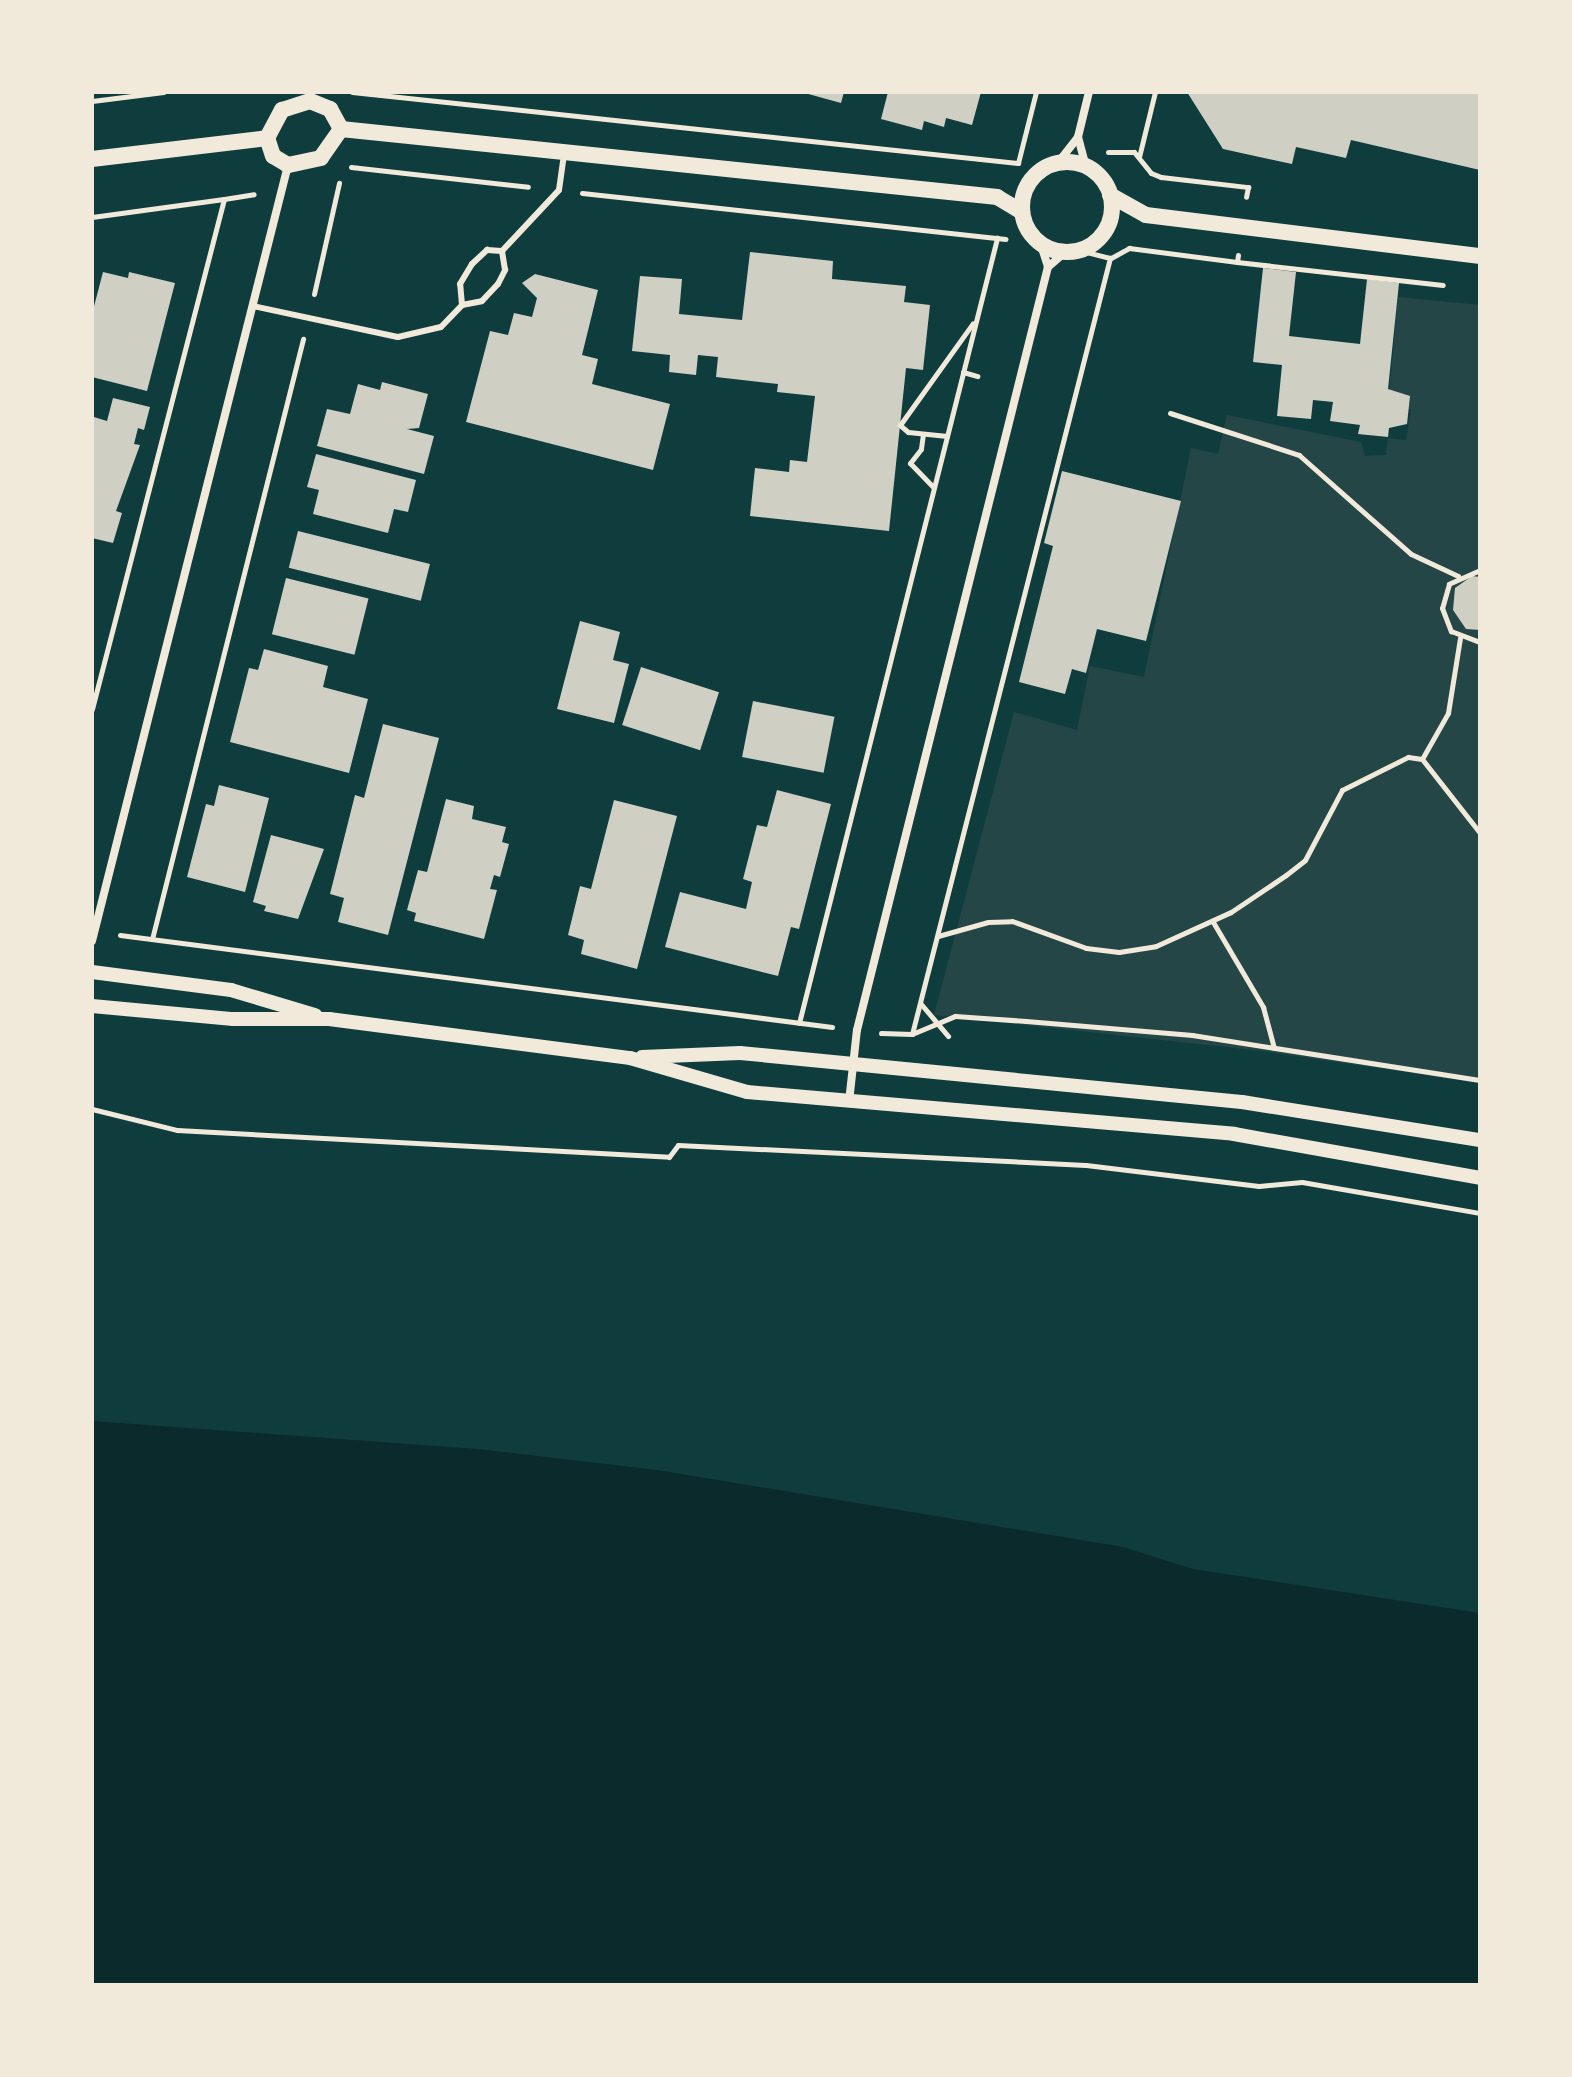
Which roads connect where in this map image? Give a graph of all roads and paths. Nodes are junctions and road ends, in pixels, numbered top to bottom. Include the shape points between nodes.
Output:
1 (163, 92) edge
2 (351, 92) edge
3 (1036, 92) edge
4 (1089, 92) edge
5 (1155, 92) edge
6 (369, 93) edge
7 (311, 96) edge
8 (92, 101) edge
9 (341, 129) junction
10 (1078, 137) junction
11 (267, 138) junction
12 (565, 151) junction
13 (1139, 158) dead end
14 (92, 159) edge
15 (1057, 164) junction
16 (288, 165) junction
17 (346, 167) dead end
18 (1086, 167) junction
19 (1028, 185) junction
20 (282, 189) junction
21 (559, 190) junction
22 (1110, 195) junction
23 (997, 197) junction
24 (224, 199) junction
25 (1022, 212) junction
26 (1146, 215) junction
27 (92, 217) edge
28 (1108, 225) junction
29 (997, 238) junction
30 (1040, 242) junction
31 (502, 251) junction
32 (1072, 251) junction
33 (1480, 256) edge
34 (1237, 262) dead end
35 (1048, 267) junction
36 (1450, 286) dead end
37 (462, 305) junction
38 (253, 306) junction
39 (308, 319) junction
40 (976, 319) junction
41 (963, 372) junction
42 (977, 376) dead end
43 (1170, 413) dead end
44 (923, 434) junction
45 (947, 436) junction
46 (934, 488) junction
47 (1480, 570) edge
48 (1458, 576) junction
49 (1460, 638) junction
50 (1480, 642) edge
51 (92, 709) edge
52 (1422, 759) junction
53 (1480, 833) edge
54 (1213, 922) junction
55 (93, 937) edge
56 (937, 937) junction
57 (152, 939) junction
58 (92, 972) edge
59 (920, 1003) junction
60 (92, 1006) edge
61 (329, 1019) junction
62 (799, 1023) junction
63 (936, 1024) junction
64 (857, 1030) junction
65 (912, 1034) junction
66 (948, 1036) dead end
67 (1274, 1048) junction
68 (630, 1058) junction
69 (854, 1066) junction
70 (1480, 1080) edge
71 (849, 1102) junction
72 (92, 1109) edge
73 (1480, 1140) edge
74 (1480, 1178) edge
75 (1480, 1213) edge

1 - 8 path
2 - 6 path
3 - 6 path via 1018,163
4 - 10 street
5 - 13 path
7 - 9 main road via 330,109
7 - 11 main road via 282,110
9 - 12 main road
9 - 16 main road via 321,158
10 - 15 street
10 - 18 street
11 - 14 main road
11 - 16 main road via 273,156
12 - 21 lane
12 - 23 main road
15 - 18 main road
15 - 19 main road via 1042,169
16 - 20 street
17 - 21 path
18 - 22 main road via 1099,175
19 - 23 main road
19 - 25 main road
20 - 24 path
20 - 38 street
20 - 39 path via 311,182 342,183
21 - 29 path
21 - 31 lane
22 - 26 main road
22 - 28 main road
23 - 25 main road
24 - 27 path
24 - 51 path
25 - 30 main road
26 - 28 main road
26 - 33 main road
28 - 32 main road via 1100,238
29 - 30 path
29 - 40 path
30 - 32 main road
30 - 35 street
31 - 37 lane via 505,270 498,284 482,301
31 - 37 lane via 487,250 472,264 460,284
32 - 35 street
32 - 56 path via 1110,258
34 - 36 path
35 - 64 street
37 - 39 lane via 441,327 398,337
38 - 39 lane
38 - 55 street
39 - 57 path
40 - 41 path
40 - 44 path via 900,425
41 - 42 path
41 - 45 path
43 - 48 path via 1299,455 1411,554
44 - 45 path
44 - 46 path via 921,449 910,463
45 - 46 path
46 - 62 path
47 - 48 path
48 - 49 path via 1449,584 1442,608 1444,620
49 - 50 path
49 - 52 path via 1448,713
52 - 53 path
52 - 54 path via 1408,757 1342,790 1305,860
54 - 56 path via 1156,946 1119,952 1086,948 1012,921 988,922
54 - 67 path via 1263,1007
55 - 57 path
56 - 59 path
57 - 62 path
58 - 61 street via 231,990
59 - 63 path
59 - 65 path
60 - 61 street via 233,1019
61 - 68 street
62 - 64 path
63 - 65 path
63 - 66 path
63 - 67 path via 955,1016 970,1017 1192,1035
64 - 65 path
64 - 69 street
67 - 70 path
68 - 69 street via 740,1053
68 - 71 street via 747,1092
69 - 71 street
69 - 73 street via 1242,1102
71 - 74 street via 1234,1134
72 - 75 path via 177,1130 669,1157 678,1145 1086,1165 1259,1186 1302,1182

